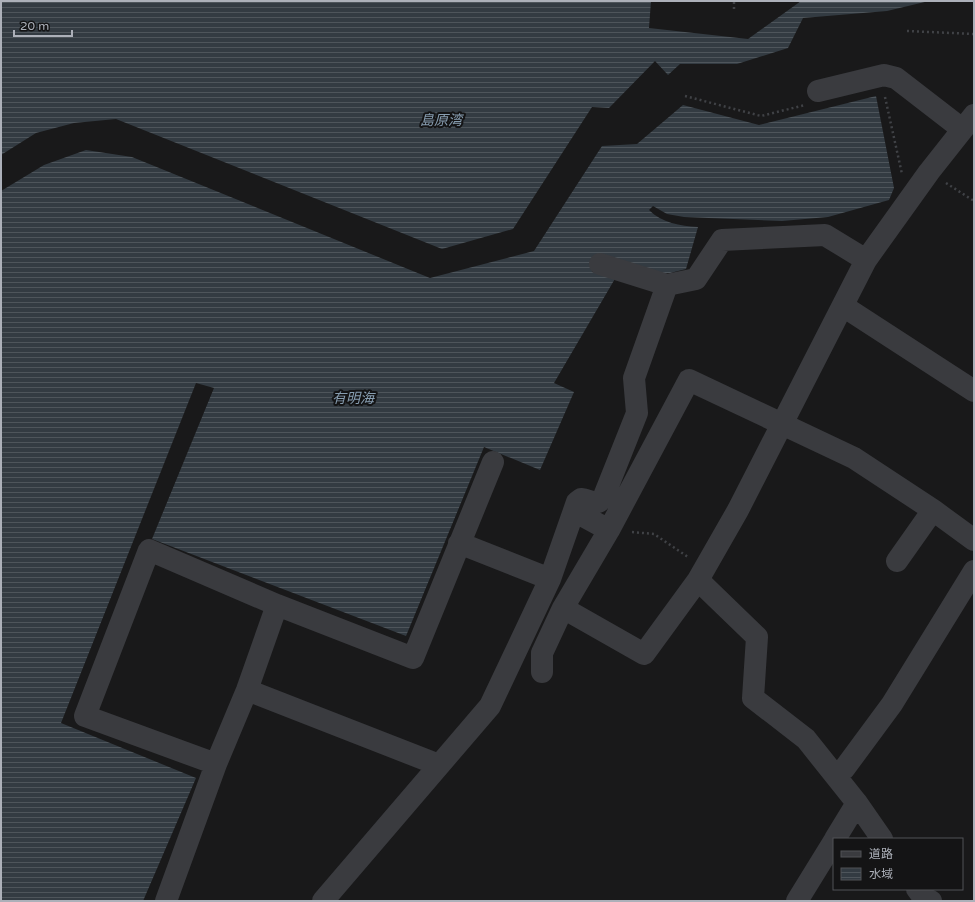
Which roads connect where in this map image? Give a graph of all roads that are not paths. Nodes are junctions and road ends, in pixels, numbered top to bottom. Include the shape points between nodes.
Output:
1 (812, 98) road end
2 (968, 122) edge
3 (866, 260) junction
4 (600, 264) dead end
5 (667, 285) junction
6 (843, 306) junction
7 (974, 391) edge
8 (783, 423) junction
9 (493, 462) dead end
10 (933, 510) junction
11 (574, 511) junction
12 (609, 530) junction
13 (974, 540) edge
14 (459, 543) junction
15 (897, 561) dead end
16 (974, 571) edge
17 (701, 574) junction
18 (550, 580) junction
19 (277, 605) junction
20 (563, 608) junction
21 (542, 672) dead end
22 (247, 690) junction
23 (216, 764) junction
24 (439, 765) junction
25 (835, 774) junction
26 (857, 803) junction
27 (835, 838) edge
28 (881, 838) edge
29 (833, 842) edge
30 (918, 890) edge
31 (166, 901) edge
32 (323, 901) edge
33 (797, 901) edge
34 (931, 901) edge

1 - 2 street via 884,75 896,78
2 - 3 street
3 - 5 street via 825,235 722,240 696,279
3 - 6 street
4 - 5 street
5 - 11 street via 634,378 637,413 604,496 595,503 581,499
6 - 7 street
6 - 8 street
8 - 10 street via 854,458
8 - 12 street via 689,380
8 - 17 street
9 - 14 street
10 - 13 street
10 - 15 street
11 - 12 street
11 - 18 street
12 - 20 street
14 - 18 street
14 - 19 street via 413,658
16 - 25 street via 892,704 844,769
17 - 20 street via 644,654
17 - 25 street via 756,637 753,698 806,739
18 - 24 street via 490,706
19 - 22 street
19 - 23 street via 149,550 85,716
20 - 21 street via 542,653
22 - 23 street
22 - 24 street
23 - 31 street
24 - 32 street
25 - 26 street
26 - 27 street
26 - 28 street
29 - 33 street
30 - 34 street via 923,897

